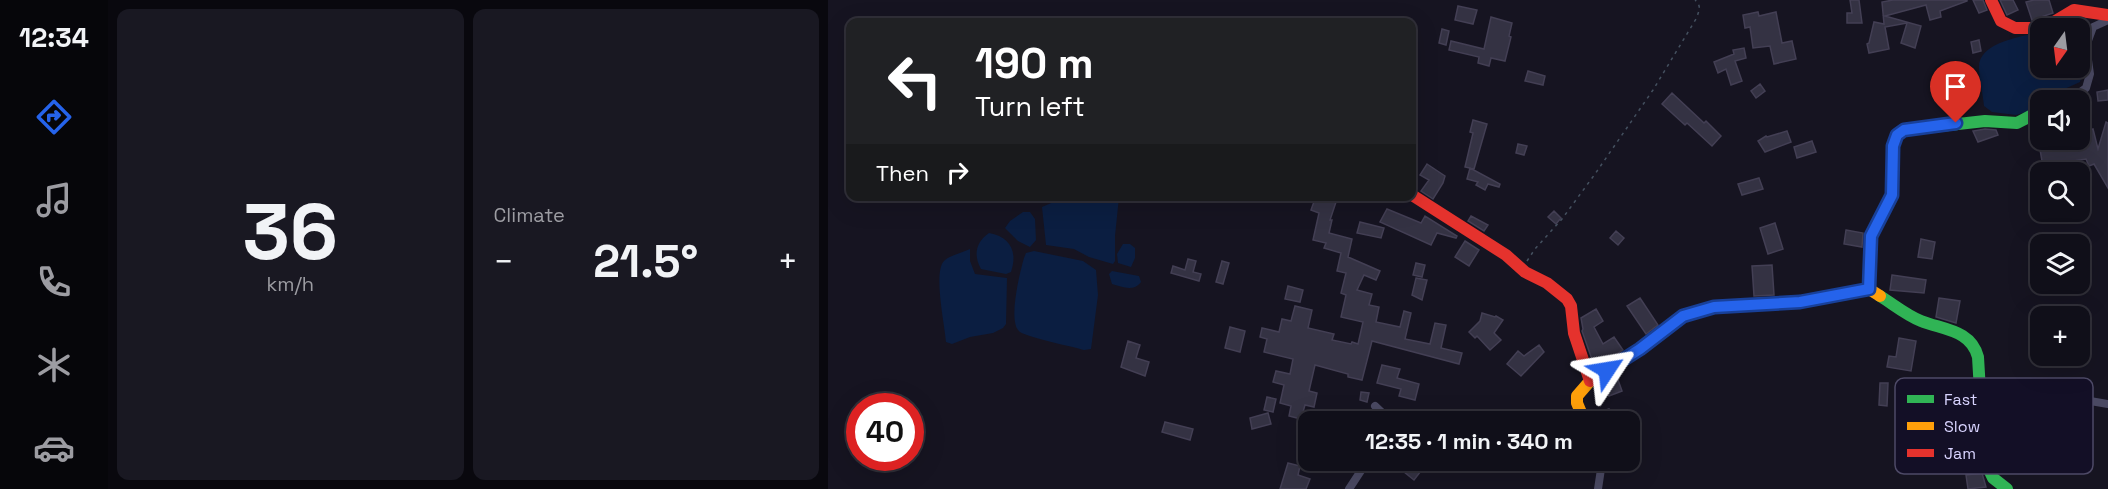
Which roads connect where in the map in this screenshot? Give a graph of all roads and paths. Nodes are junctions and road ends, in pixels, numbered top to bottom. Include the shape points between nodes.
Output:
1 (1695, 0) edge
2 (1991, 0) edge
3 (2108, 15) edge
4 (2108, 20) edge
5 (2083, 90) edge
6 (2030, 116) edge
7 (1416, 198) edge
8 (1522, 269) junction
9 (1869, 289) junction
10 (1979, 378) edge
11 (1590, 381) junction
12 (2093, 401) edge
13 (2108, 404) edge
14 (1375, 406) dead end
15 (1380, 411) edge
16 (1580, 411) edge
17 (1361, 471) edge
18 (1601, 471) edge
19 (1991, 474) edge
20 (1349, 489) edge
21 (1598, 489) edge
22 (2007, 489) edge

1 - 8 path via 1700,9 1696,19 1653,90
2 - 3 street via 2001,21 2015,28 2054,22 2074,10
4 - 5 street via 2093,27 2086,46 2090,74
6 - 9 street via 2017,123 1956,123 1904,130 1897,135 1893,146 1892,195 1871,236
7 - 8 street
8 - 11 street via 1567,298
9 - 10 street via 1919,320 1959,333 1975,345
9 - 11 street via 1800,302 1714,307 1683,316
11 - 16 street via 1577,396
12 - 13 street
14 - 15 street
17 - 20 street
18 - 21 street
19 - 22 street

